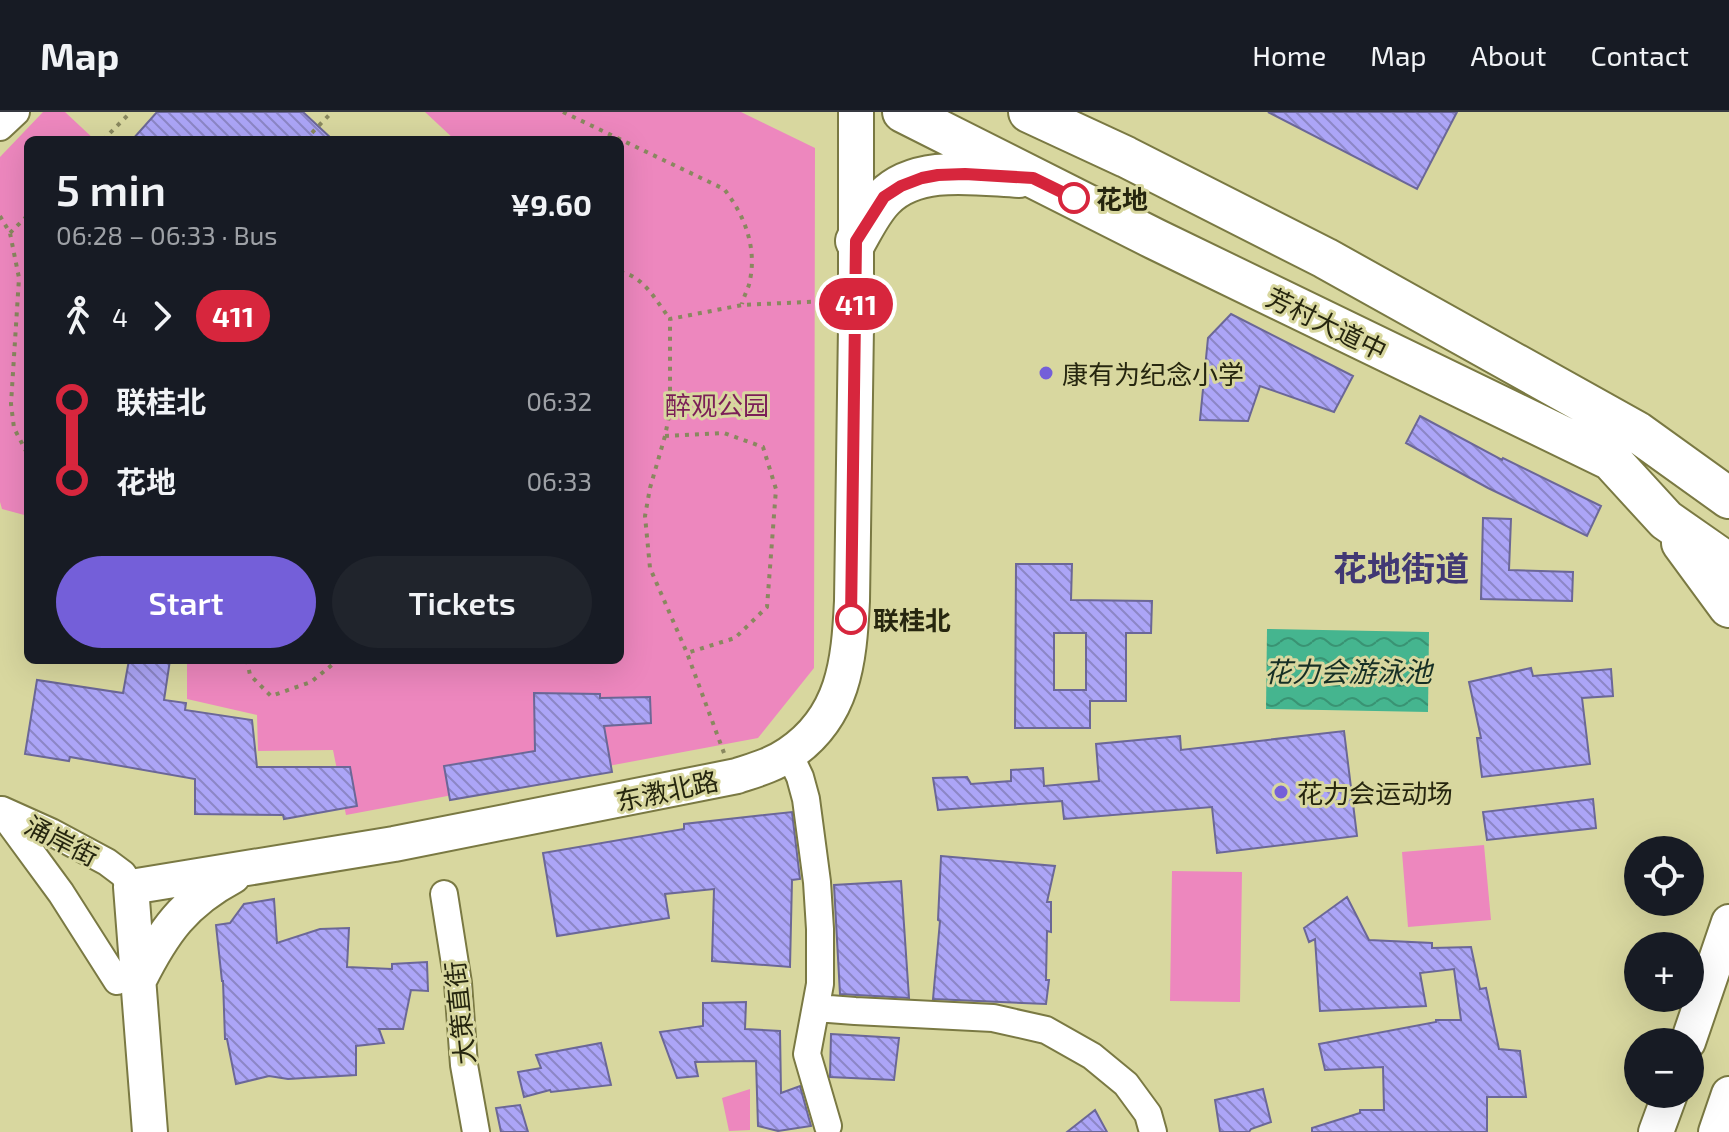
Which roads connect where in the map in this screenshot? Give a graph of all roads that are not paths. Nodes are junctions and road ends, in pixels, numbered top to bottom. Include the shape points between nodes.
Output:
1 (16, 112) edge
2 (837, 112) edge
3 (856, 112) edge
4 (903, 112) edge
5 (1029, 112) edge
6 (0, 127) edge
7 (1033, 178) junction
8 (856, 241) junction
9 (1729, 498) edge
10 (1666, 520) junction
11 (1729, 564) edge
12 (1729, 607) edge
13 (789, 754) junction
14 (0, 809) edge
15 (247, 868) junction
16 (127, 881) junction
17 (444, 894) dead end
18 (1729, 922) edge
19 (128, 980) junction
20 (816, 1008) junction
21 (1693, 1028) edge
22 (1729, 1094) edge
23 (1665, 1108) edge
24 (828, 1126) dead end
25 (127, 1132) edge
26 (150, 1132) edge
27 (476, 1132) edge
28 (1153, 1132) edge
29 (1656, 1132) edge
30 (1716, 1132) edge

1 - 6 street
2 - 16 main road, 东漖北路 via 828,647 823,671 795,722 761,749 726,758 332,836 143,867
3 - 8 main road, 东漖北路
4 - 7 highway, 芳村大道中
5 - 9 highway, 芳村大道中 via 1325,258 1637,432
7 - 8 highway via 922,178 884,197
7 - 10 highway, 芳村大道中 via 1611,460
8 - 13 main road, 东漖北路 via 850,641 828,716
10 - 11 highway, 芳村大道中
10 - 12 highway
13 - 15 main road, 东漖北路 via 737,776 691,786
13 - 20 street via 806,799 817,882
14 - 16 street, 涌岸街 via 107,862
14 - 19 street
15 - 16 main road, 东漖北路
15 - 19 main road via 186,908
16 - 19 main road
17 - 27 street, 大策直街
18 - 21 main road
19 - 25 main road
19 - 26 main road
20 - 24 street via 807,1054
20 - 28 street via 993,1018 1046,1030 1092,1056 1126,1084 1148,1114
22 - 30 main road
23 - 29 main road

